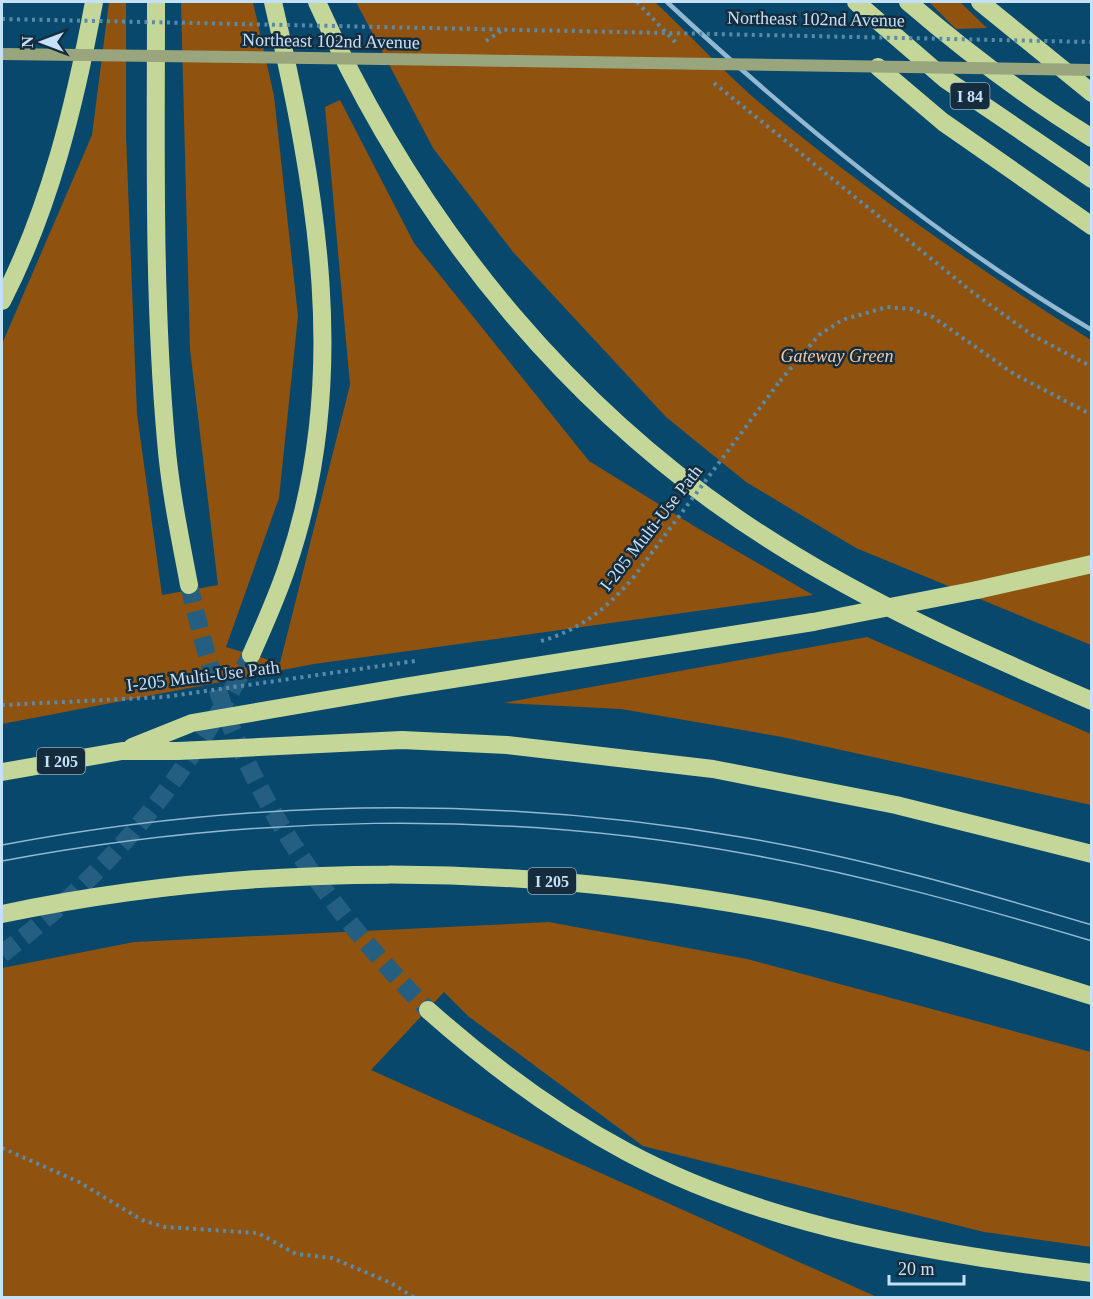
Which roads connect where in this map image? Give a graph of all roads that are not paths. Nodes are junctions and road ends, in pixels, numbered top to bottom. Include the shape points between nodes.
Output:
1 (94, 2) edge
2 (156, 2) edge
3 (273, 2) edge
4 (317, 2) edge
5 (856, 2) edge
6 (908, 2) edge
7 (980, 2) edge
8 (2, 54) edge
9 (878, 67) junction
10 (1092, 70) edge
11 (1092, 93) edge
12 (1092, 138) edge
13 (1092, 179) edge
14 (1092, 226) edge
15 (2, 301) edge
16 (1092, 564) edge
17 (189, 585) tunnel mouth
18 (251, 655) tunnel mouth
19 (1092, 701) edge
20 (122, 751) junction
21 (2, 772) edge
22 (1092, 854) edge
23 (2, 914) edge
24 (1092, 996) edge
25 (428, 1010) tunnel mouth
26 (1092, 1273) edge

1 - 15 highway via 52,175 35,227
2 - 17 highway via 156,234 161,375 168,456
3 - 18 highway via 315,210 322,285 322,372 312,463 300,520 287,566
4 - 19 highway via 387,140 447,234 529,334 627,430 682,478 795,556 916,621
5 - 13 highway, I 84 via 945,79
6 - 12 highway, I 84 via 1059,118
7 - 11 highway
8 - 9 main road, Northeast 102nd Avenue, bridge
9 - 10 main road, Northeast 102nd Avenue, bridge
9 - 14 highway via 951,128
16 - 20 highway, bridge via 813,622 192,723
20 - 21 highway, I 205
20 - 22 highway, I 205 via 402,740 507,745 713,769 896,805
23 - 24 highway, I 205 via 131,891 250,879 402,875 586,883 775,911 857,929 956,954
25 - 26 highway via 526,1090 608,1141 682,1178 795,1218 859,1234

